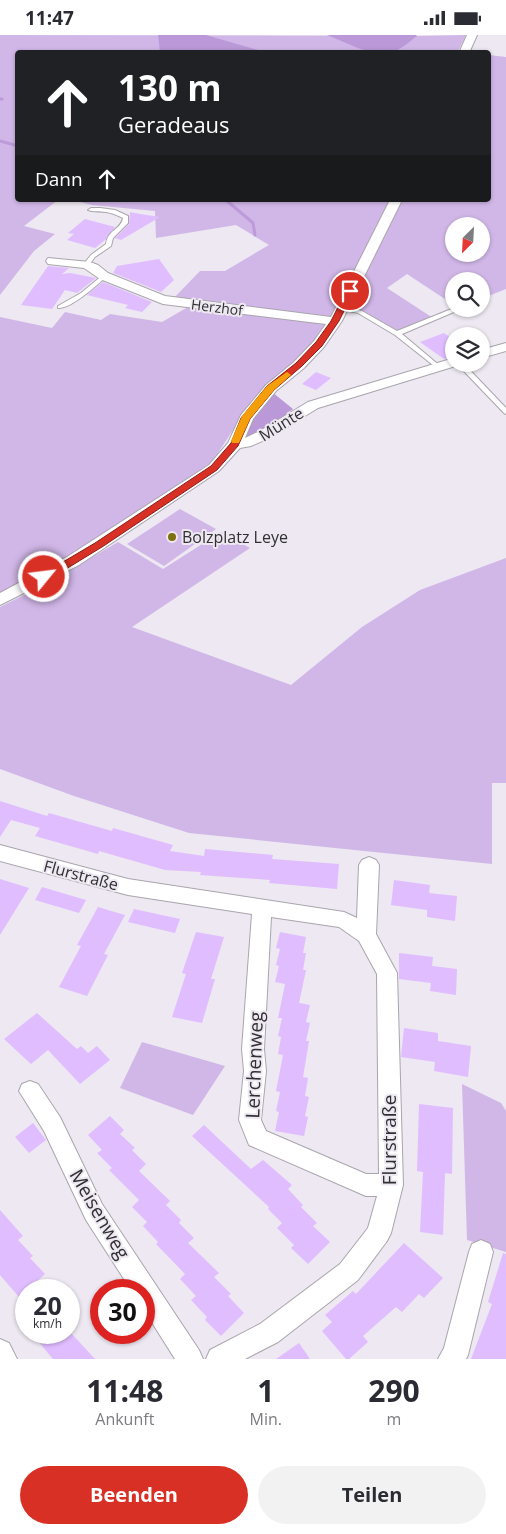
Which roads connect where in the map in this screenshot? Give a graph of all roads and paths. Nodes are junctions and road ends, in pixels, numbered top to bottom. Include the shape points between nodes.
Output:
1 (472, 35) edge
2 (465, 50) edge
3 (395, 202) edge
4 (91, 210) dead end
5 (52, 261) dead end
6 (86, 265) junction
7 (104, 276) junction
8 (60, 307) dead end
9 (342, 308) junction
10 (445, 314) edge
11 (335, 321) junction
12 (397, 334) junction
13 (506, 347) edge
14 (490, 351) edge
15 (445, 365) edge
16 (438, 367) junction
17 (468, 372) edge
18 (506, 413) edge
19 (235, 444) junction
20 (0, 600) edge
21 (0, 853) edge
22 (369, 865) dead end
23 (262, 907) junction
24 (366, 935) junction
25 (30, 1091) dead end
26 (391, 1185) junction
27 (480, 1251) dead end
28 (0, 1352) edge
29 (4, 1359) edge
30 (190, 1359) edge
31 (219, 1359) edge
32 (451, 1359) edge

1 - 2 street
3 - 9 street
4 - 6 lane via 118,212 126,217 125,223 110,237 109,245
5 - 6 street, Herzhof
6 - 7 street, Herzhof
7 - 8 lane via 83,294
7 - 11 street, Herzhof via 163,300
9 - 11 street
9 - 12 lane via 360,313
10 - 12 lane
11 - 19 street via 319,344 271,388 246,418
12 - 16 lane
13 - 14 street
15 - 16 street, Münte
16 - 19 street, Münte via 313,405 252,442
17 - 18 lane
19 - 20 street via 214,468 151,510 73,561
21 - 23 street, Flurstraße via 128,887
22 - 24 street
23 - 24 street, Flurstraße via 344,920
23 - 26 street, Lerchenweg via 250,1120 257,1138 366,1185
24 - 26 street, Flurstraße via 387,973
25 - 30 street, Meisenweg via 52,1124 94,1211
26 - 31 street, Flurstraße via 379,1233 349,1271 269,1333
27 - 32 street
28 - 29 street

